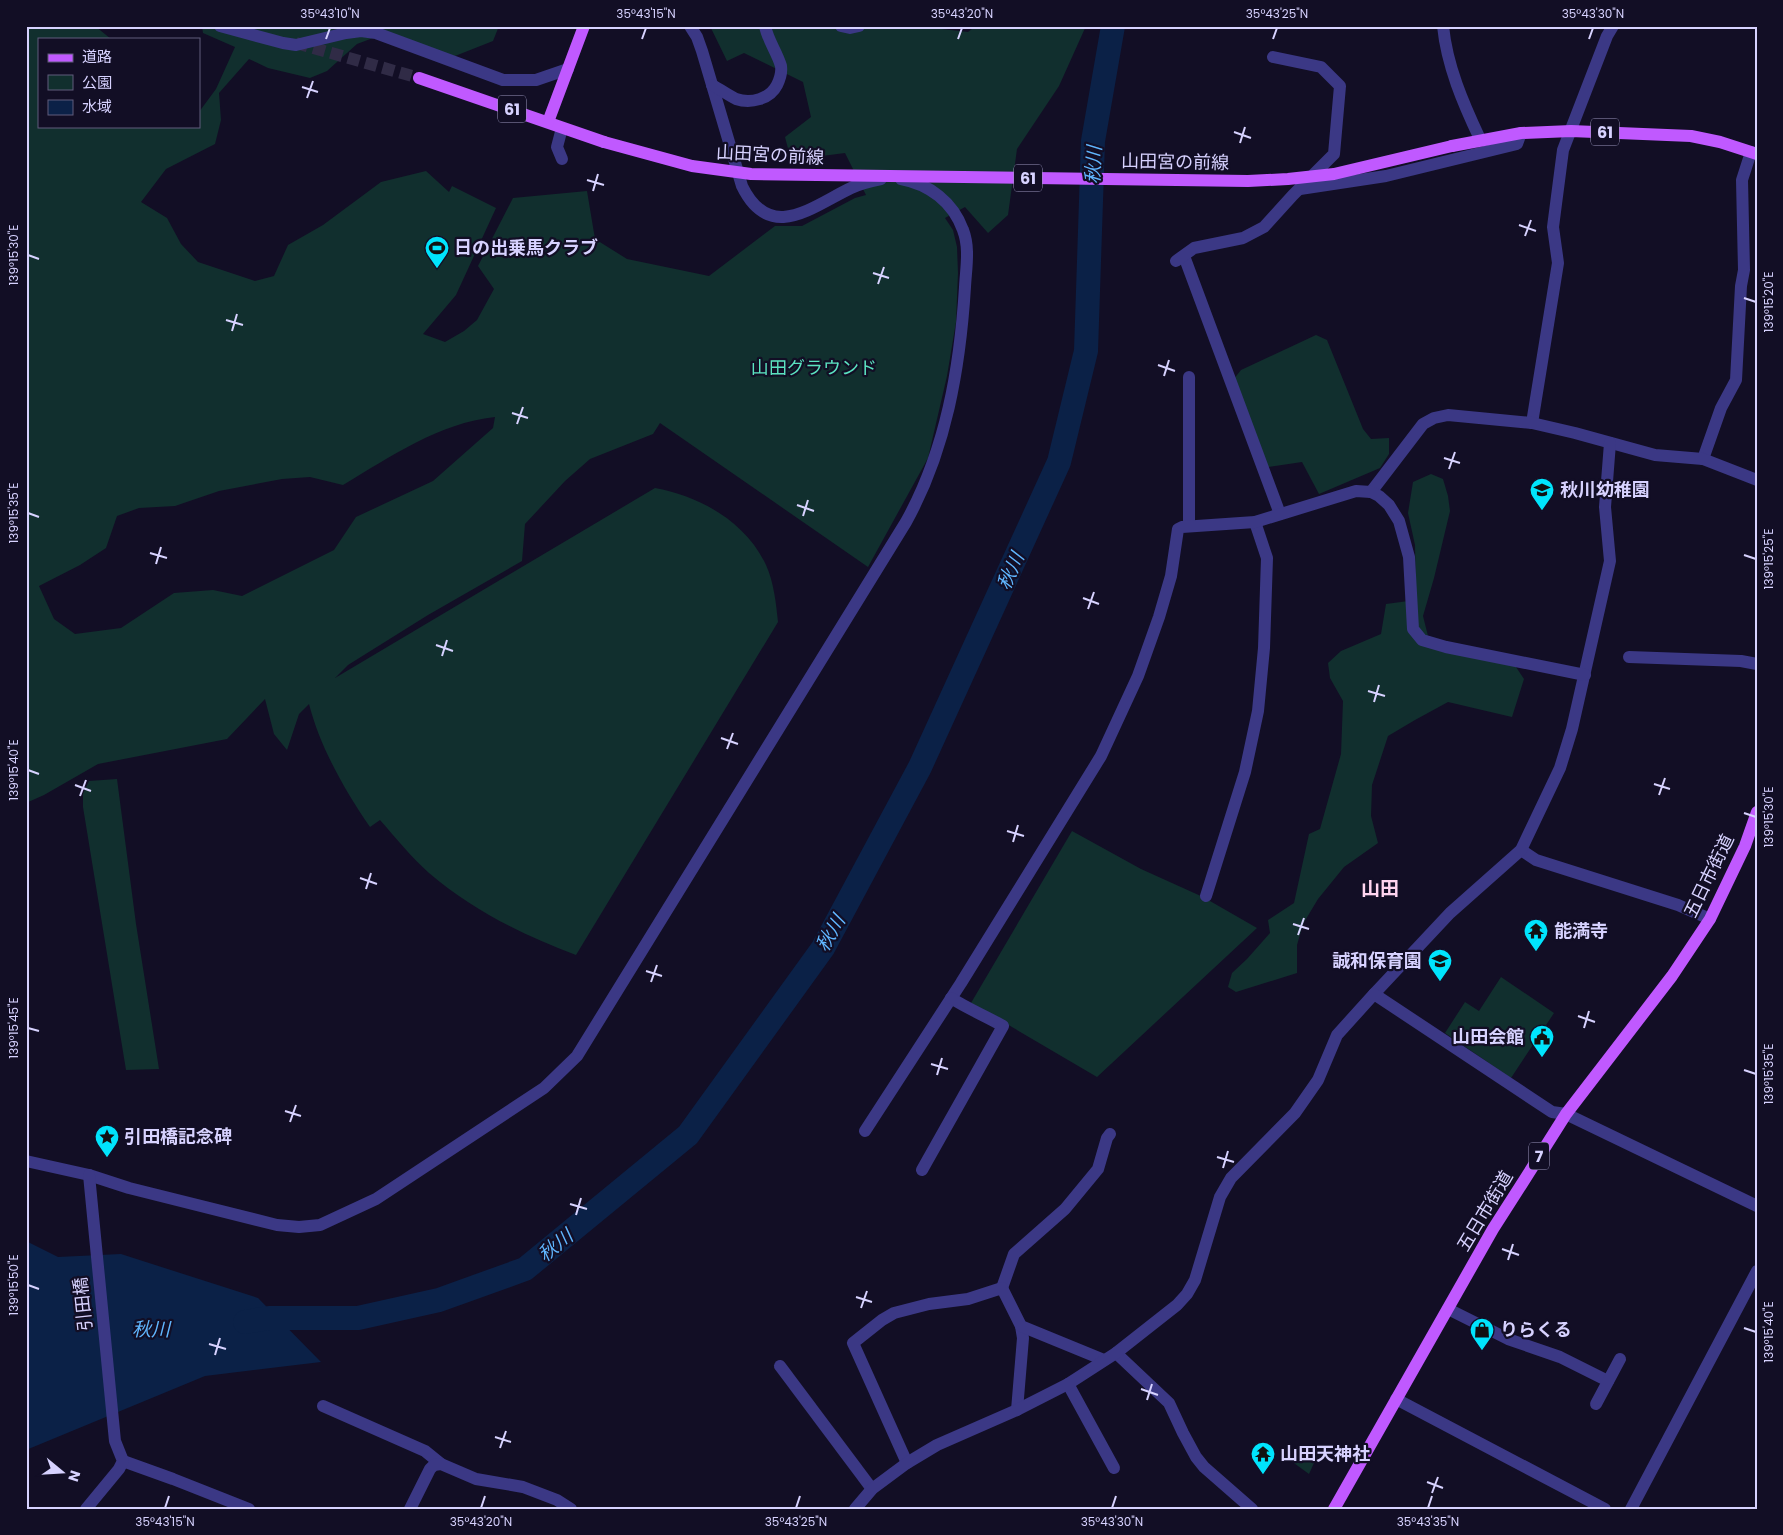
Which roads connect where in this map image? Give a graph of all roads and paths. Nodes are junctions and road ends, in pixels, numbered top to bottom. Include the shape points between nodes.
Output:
1 (220, 26) edge
2 (584, 26) edge
3 (690, 26) edge
4 (765, 26) edge
5 (841, 26) edge
6 (859, 26) edge
7 (1443, 26) edge
8 (1613, 26) edge
9 (1273, 57) dead end
10 (568, 69) junction
11 (419, 78) tunnel mouth
12 (712, 85) junction
13 (548, 122) junction
14 (562, 128) junction
15 (1571, 131) junction
16 (1521, 133) junction
17 (1480, 140) junction
18 (1754, 153) edge
19 (562, 160) dead end
20 (1300, 189) junction
21 (1189, 377) dead end
22 (1532, 423) junction
23 (1610, 442) junction
24 (1703, 459) junction
25 (1757, 480) edge
26 (1371, 492) junction
27 (1280, 514) junction
28 (1254, 522) junction
29 (1189, 525) junction
30 (1629, 657) dead end
31 (1757, 664) edge
32 (1585, 675) junction
33 (1757, 812) edge
34 (1521, 850) junction
35 (1206, 896) dead end
36 (1710, 919) junction
37 (1374, 994) junction
38 (951, 998) junction
39 (1566, 1114) junction
40 (865, 1131) dead end
41 (1110, 1134) dead end
42 (26, 1161) edge
43 (922, 1170) dead end
44 (89, 1181) junction
45 (1757, 1206) edge
46 (1757, 1271) edge
47 (1002, 1288) junction
48 (1448, 1309) junction
49 (1021, 1326) junction
50 (1116, 1353) junction
51 (1620, 1359) dead end
52 (1104, 1360) junction
53 (780, 1366) dead end
54 (1608, 1381) junction
55 (1068, 1384) junction
56 (1396, 1399) junction
57 (1596, 1404) dead end
58 (323, 1406) dead end
59 (1017, 1410) junction
60 (123, 1461) junction
61 (907, 1462) junction
62 (441, 1464) junction
63 (1114, 1468) dead end
64 (872, 1489) junction
65 (86, 1509) edge
66 (249, 1509) edge
67 (410, 1509) edge
68 (571, 1509) edge
69 (856, 1509) edge
70 (1252, 1509) edge
71 (1334, 1509) edge
72 (1605, 1509) edge
73 (1631, 1509) edge

1 - 10 street via 296,45 346,33 376,33 503,80 536,80
2 - 10 main road, 61
3 - 12 street via 700,44
4 - 12 street via 781,68 774,91 755,101 737,99
5 - 6 street
7 - 17 street via 1456,85
8 - 15 street
9 - 20 street via 1321,67 1340,86 1334,154
10 - 13 main road, 61
11 - 13 main road, 山田宮の前線 / 61
12 - 44 street via 742,186 750,200 765,212 785,217 800,215 868,181 898,178 916,182 940,196 961,225 967,258 959,358 933,464 906,522 590,1036 577,1056 544,1088 376,1199 333,1220 312,1226 277,1225
13 - 14 main road, 山田宮の前線 / 61
14 - 17 main road, 山田宮の前線 / 61, bridge via 692,166 750,174 1288,179 1334,174
14 - 19 street via 557,147
15 - 16 main road, 山田宮の前線 / 61
15 - 18 main road, 山田宮の前線 / 61 via 1691,136
15 - 22 street via 1563,150 1553,227 1558,263
16 - 17 main road, 山田宮の前線 / 61
16 - 20 street via 1517,144 1474,155 1386,176
18 - 24 street via 1742,180 1744,270 1736,380 1721,408
20 - 27 street via 1264,227 1243,238 1194,248 1180,258
21 - 29 street
22 - 23 street
22 - 26 street via 1448,415 1434,418 1423,424
23 - 24 street via 1655,456
23 - 32 street via 1606,507 1610,561
24 - 25 street
26 - 27 street via 1356,491
26 - 32 street via 1389,505 1400,521 1409,557 1413,629 1422,640
27 - 28 street
28 - 29 street
28 - 35 street via 1267,558 1258,711 1245,772
29 - 38 street via 1178,529 1171,576 1159,617 1138,676 1101,756
30 - 31 street
32 - 34 street via 1560,768
33 - 36 main road, 五日市街道 / 7 via 1742,853
34 - 36 street via 1536,860 1678,905
34 - 37 street via 1450,913
36 - 39 main road, 五日市街道 / 7 via 1672,976
37 - 39 street via 1552,1112
37 - 50 street via 1337,1034 1318,1080 1295,1113 1232,1178 1220,1197 1195,1280 1187,1294 1165,1316
38 - 40 street
38 - 43 street via 1003,1026
39 - 45 street
39 - 48 main road, 五日市街道 / 7 via 1493,1229
41 - 47 street via 1098,1168 1065,1209 1014,1254
42 - 44 street
44 - 60 street, 引田橋 via 115,1441
46 - 73 street
47 - 49 street
47 - 61 street via 968,1299 894,1313 853,1344
48 - 54 street via 1508,1339 1560,1357
48 - 56 main road, 五日市街道 / 7
49 - 52 street
49 - 59 street via 1023,1338
50 - 52 street
50 - 70 street via 1169,1403 1204,1467
51 - 54 street
52 - 55 street
53 - 64 street
54 - 57 street
55 - 59 street
55 - 63 street
56 - 71 main road, 五日市街道 / 7
56 - 72 street
58 - 62 street via 425,1451
59 - 61 street via 936,1445
60 - 65 street
60 - 66 street
61 - 64 street
62 - 67 street via 430,1469
62 - 68 street via 476,1479 523,1487
64 - 69 street

